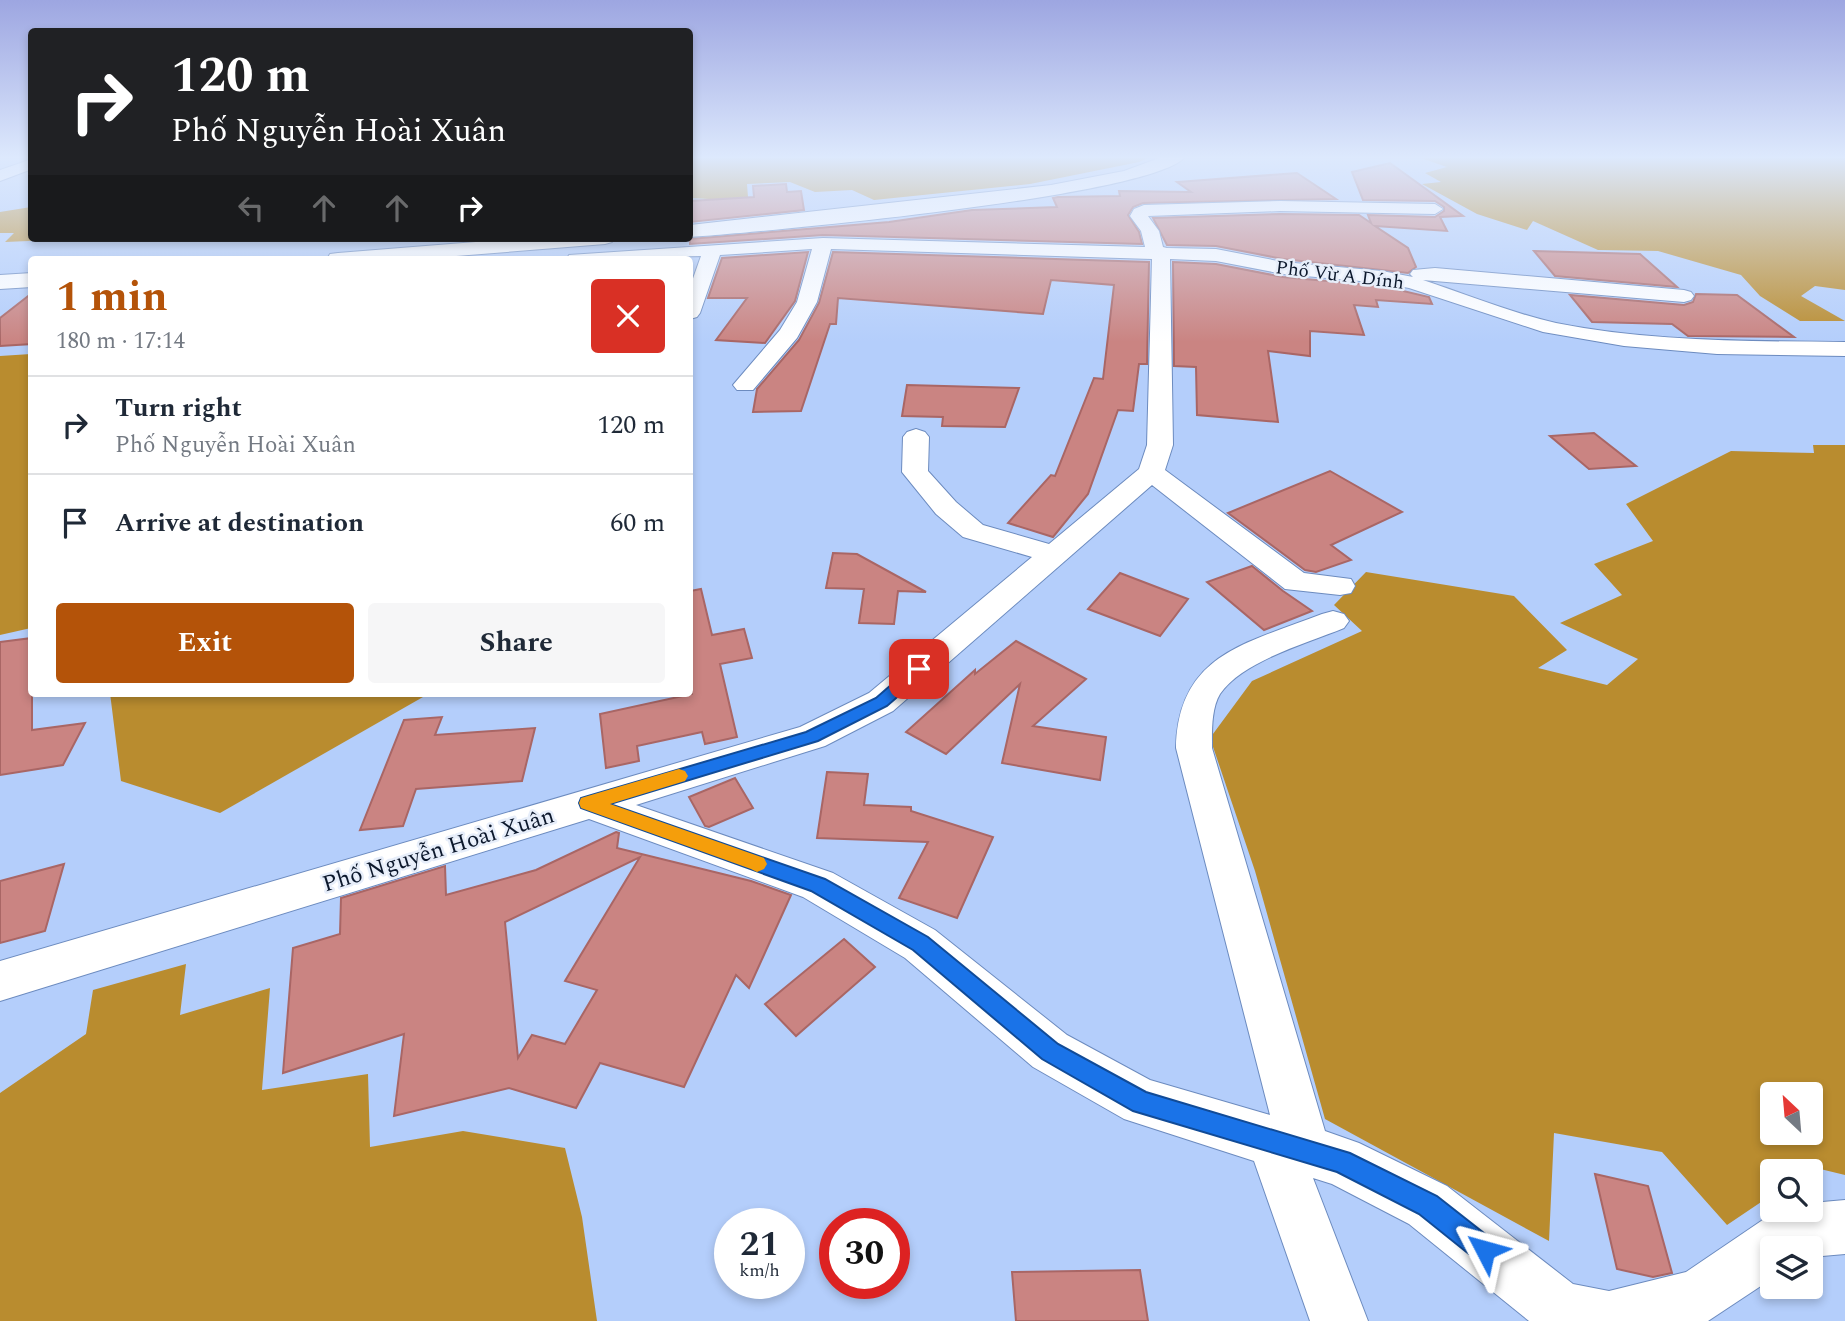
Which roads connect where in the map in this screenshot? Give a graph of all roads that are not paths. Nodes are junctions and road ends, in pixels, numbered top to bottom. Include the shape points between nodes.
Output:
1 (813, 219) edge
2 (1141, 219) edge
3 (693, 231) edge
4 (565, 242) edge
5 (823, 243) junction
6 (713, 249) junction
7 (1158, 251) junction
8 (425, 256) edge
9 (617, 256) edge
10 (28, 280) edge
11 (0, 282) edge
12 (1413, 283) junction
13 (1684, 296) dead end
14 (693, 305) edge
15 (1845, 349) edge
16 (745, 385) dead end
17 (916, 437) dead end
18 (1151, 472) junction
19 (1053, 554) junction
20 (588, 803) junction
21 (0, 981) edge
22 (1289, 1146) junction
23 (1845, 1227) edge
24 (1561, 1316) edge
25 (1339, 1321) edge

1 - 3 highway
2 - 7 street
4 - 8 highway
5 - 6 street, Phố Vừ A Dính
5 - 7 street, Phố Vừ A Dính
5 - 16 street via 807,302 789,333
6 - 9 street, Phố Vừ A Dính
6 - 14 street
7 - 12 street, Phố Vừ A Dính
7 - 18 street via 1160,445
10 - 11 highway
12 - 13 street via 1410,278 1415,275 1435,274
12 - 15 street, Phố Vừ A Dính via 1550,328 1624,340
17 - 19 street via 915,472 946,508 973,531
18 - 19 street, Phố Nguyễn Hoài Xuân
18 - 22 street via 1296,582 1336,603 1238,661 1208,687 1194,721 1194,748
19 - 20 street, Phố Nguyễn Hoài Xuân via 881,702 812,737
20 - 21 street, Phố Nguyễn Hoài Xuân
20 - 22 street via 818,885 920,944 1050,1051 1141,1102
22 - 24 street via 1341,1161 1428,1205
22 - 25 street
23 - 24 street via 1793,1232 1698,1297 1609,1320

